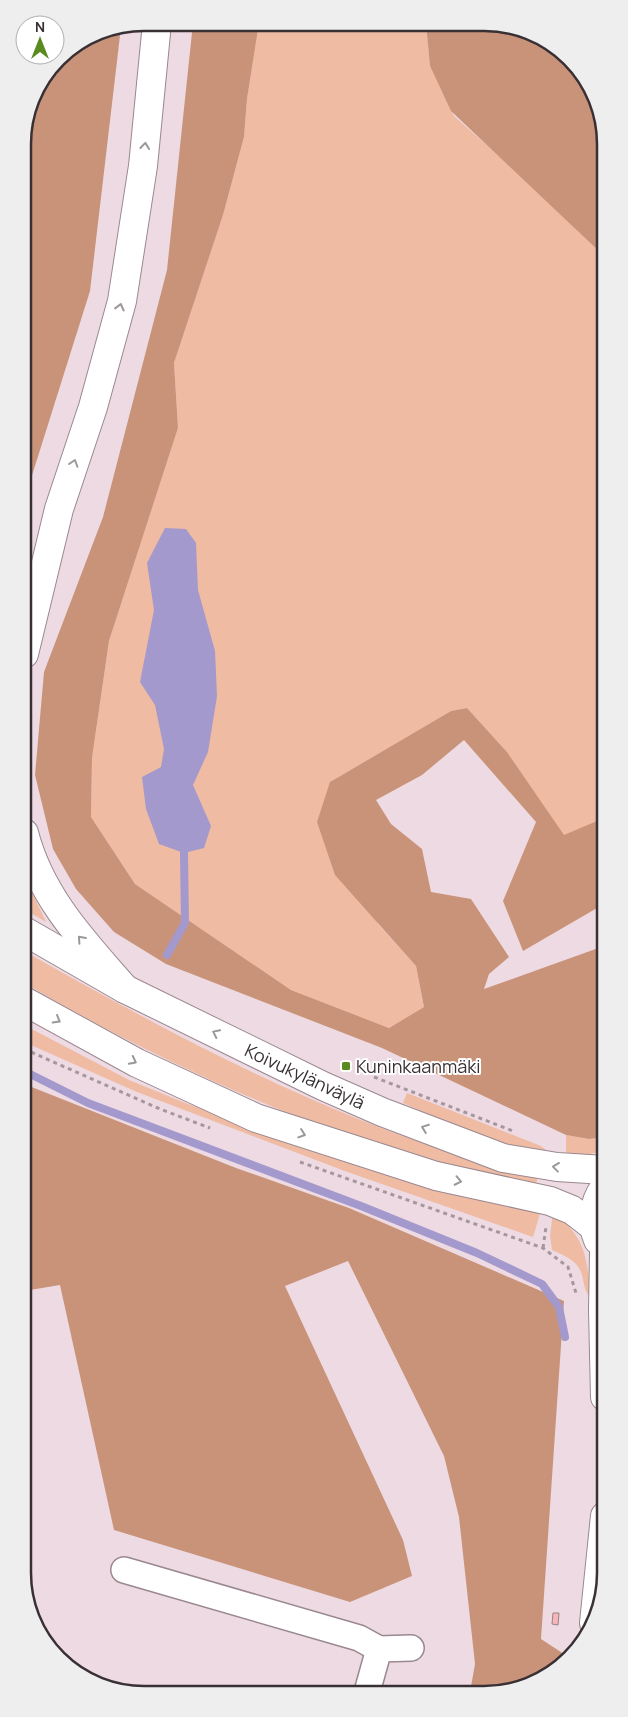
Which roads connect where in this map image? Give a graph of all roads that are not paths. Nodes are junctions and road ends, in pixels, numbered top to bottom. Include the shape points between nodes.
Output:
1 (156, 31) edge
2 (59, 509) junction
3 (31, 568) edge
4 (31, 625) edge
5 (31, 856) edge
6 (31, 935) edge
7 (125, 989) junction
8 (31, 1005) edge
9 (597, 1169) edge
10 (597, 1200) edge
11 (594, 1227) junction
12 (597, 1234) edge
13 (124, 1570) dead end
14 (411, 1648) dead end
15 (379, 1649) junction
16 (369, 1686) edge

2 -> 1 main road via 93,407 122,301 144,166
2 - 3 main road
2 - 4 main road
7 -> 5 main road via 57,908
6 - 7 main road, Koivukylänväylä
9 -> 7 main road, Koivukylänväylä via 503,1158 382,1112
8 -> 11 main road via 137,1063 256,1118 436,1176 550,1201 572,1210
10 - 11 main road
11 - 12 main road
13 - 15 lane via 360,1638
14 - 15 lane
15 - 16 lane

